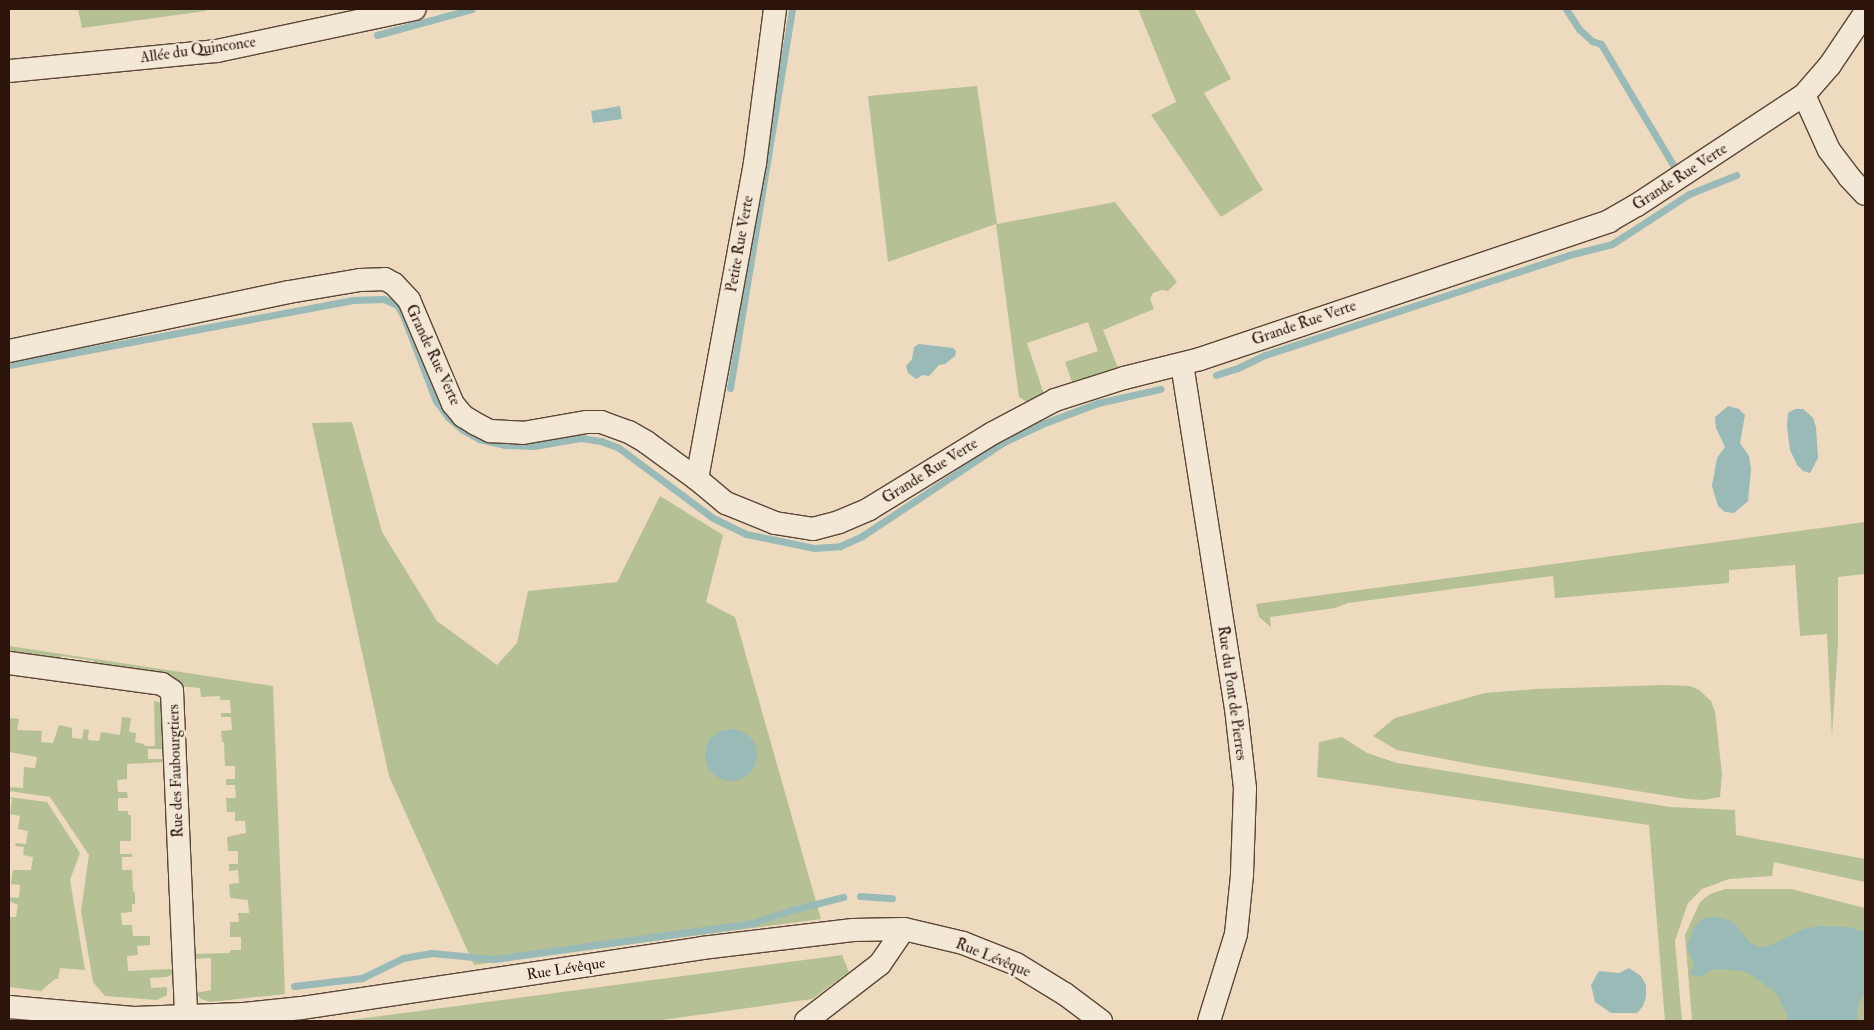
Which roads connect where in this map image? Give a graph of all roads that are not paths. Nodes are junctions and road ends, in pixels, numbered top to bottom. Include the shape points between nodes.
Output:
1 (415, 9) edge
2 (775, 9) edge
3 (1865, 13) edge
4 (9, 71) edge
5 (1804, 95) junction
6 (1865, 194) edge
7 (9, 351) edge
8 (1182, 364) junction
9 (697, 478) junction
10 (9, 663) edge
11 (904, 929) junction
12 (9, 1006) edge
13 (186, 1018) junction
14 (806, 1021) edge
15 (1101, 1021) edge
16 (1209, 1021) edge

1 - 4 street, Allée du Quinconce via 216,51
2 - 9 street, Petite Rue Verte via 755,163
3 - 5 street, Grande Rue Verte via 1830,65
5 - 6 street via 1829,150
5 - 8 street, Grande Rue Verte via 1637,206 1609,221
7 - 9 street, Grande Rue Verte via 289,292 385,279 401,290 408,300 453,404 463,416 490,431 523,434 601,422 628,432
8 - 9 street, Grande Rue Verte via 1055,400 992,433 869,509 826,527 793,527 758,518 726,503
8 - 16 street, Rue du Pont de Pierres via 1245,788 1236,934
10 - 13 street, Rue des Faubourgtiers via 162,684 172,691
11 - 13 street, Rue Lévêque via 853,930 702,948 302,1008
11 - 14 street via 880,964
11 - 15 street, Rue Lévêque via 963,943 1016,964 1066,994
12 - 13 street, Rue Lévêque via 134,1018

